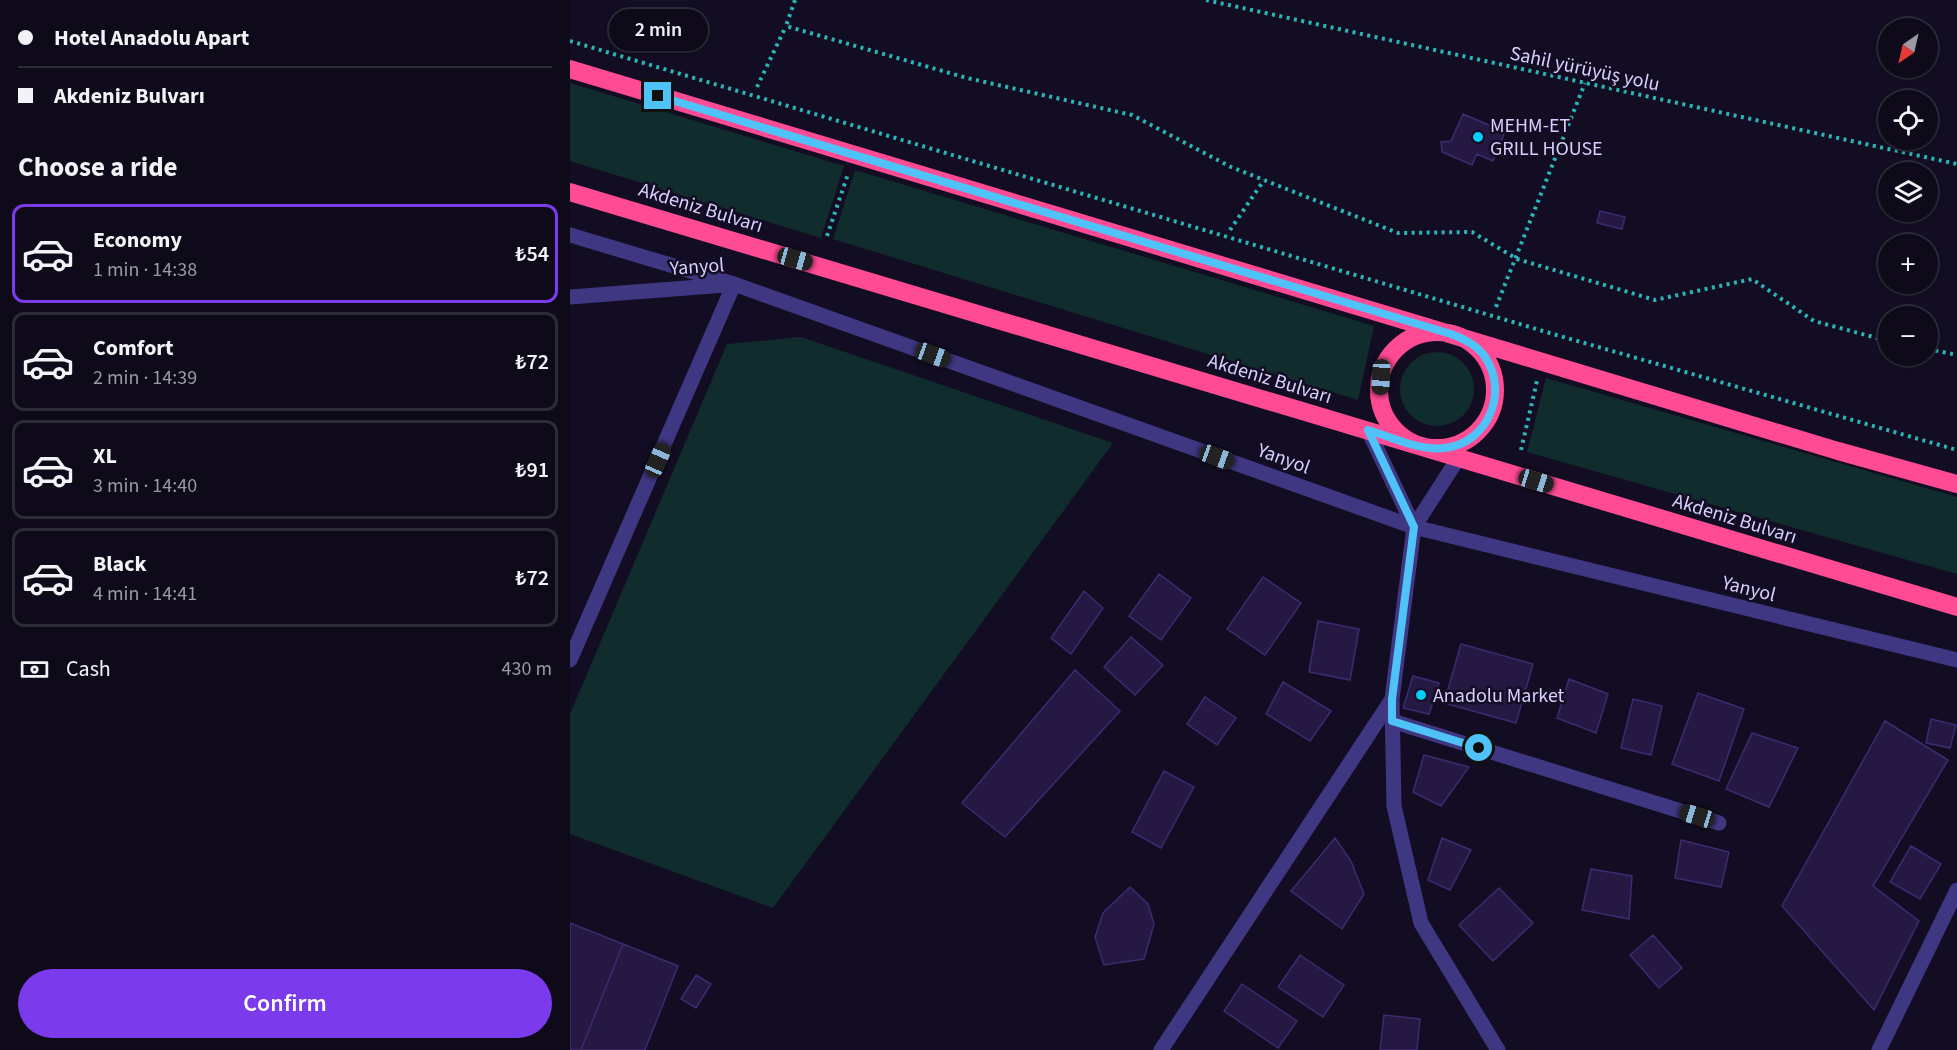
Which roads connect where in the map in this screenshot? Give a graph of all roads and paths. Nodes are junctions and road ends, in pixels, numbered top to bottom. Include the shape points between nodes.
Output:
1 (795, 0) edge
2 (1206, 0) edge
3 (786, 26) junction
4 (570, 41) edge
5 (570, 69) edge
6 (1585, 83) junction
7 (757, 87) dead end
8 (1957, 164) edge
9 (850, 168) dead end
10 (1264, 180) junction
11 (570, 192) edge
12 (1230, 230) dead end
13 (570, 235) edge
14 (827, 236) dead end
15 (1517, 259) junction
16 (734, 284) junction
17 (570, 297) edge
18 (1496, 307) dead end
19 (1451, 334) junction
20 (1878, 338) edge
21 (1938, 351) edge
22 (1957, 355) edge
23 (1539, 374) dead end
24 (1368, 430) junction
25 (1425, 447) junction
26 (1521, 450) dead end
27 (1957, 450) edge
28 (1459, 457) junction
29 (1957, 484) edge
30 (1414, 527) junction
31 (1957, 607) edge
32 (570, 658) edge
33 (1957, 660) edge
34 (1392, 699) junction
35 (1392, 721) junction
36 (1719, 823) dead end
37 (1957, 890) edge
38 (1161, 1050) edge
39 (1498, 1050) edge
40 (1879, 1050) edge

1 - 3 path
2 - 6 path, Sahil yürüyüş yolu
3 - 7 path
3 - 10 path via 968,78 1132,115
4 - 27 path via 1553,334
5 - 19 highway
6 - 8 path, Sahil yürüyüş yolu
6 - 15 path
9 - 14 path
10 - 12 path
10 - 15 path via 1398,233 1472,232
11 - 24 highway, Akdeniz Bulvarı
13 - 16 street
15 - 18 path
15 - 20 path via 1655,300 1752,279 1814,321
16 - 17 street, Yanyol
16 - 30 street, Yanyol
16 - 32 street
19 - 25 highway via 1469,342 1484,356 1493,374 1496,394 1491,414 1480,431 1464,442 1444,448
19 - 25 highway via 1433,332 1415,337 1394,353 1381,377 1380,395 1389,421 1408,440
19 - 29 highway
21 - 22 path
23 - 26 path
24 - 25 highway, Akdeniz Bulvarı
24 - 30 street
25 - 28 highway, Akdeniz Bulvarı
28 - 30 street
28 - 31 highway, Akdeniz Bulvarı
30 - 33 street, Yanyol
30 - 34 street
34 - 35 street
34 - 38 street
35 - 36 street
35 - 39 street via 1394,806 1420,923
37 - 40 street

